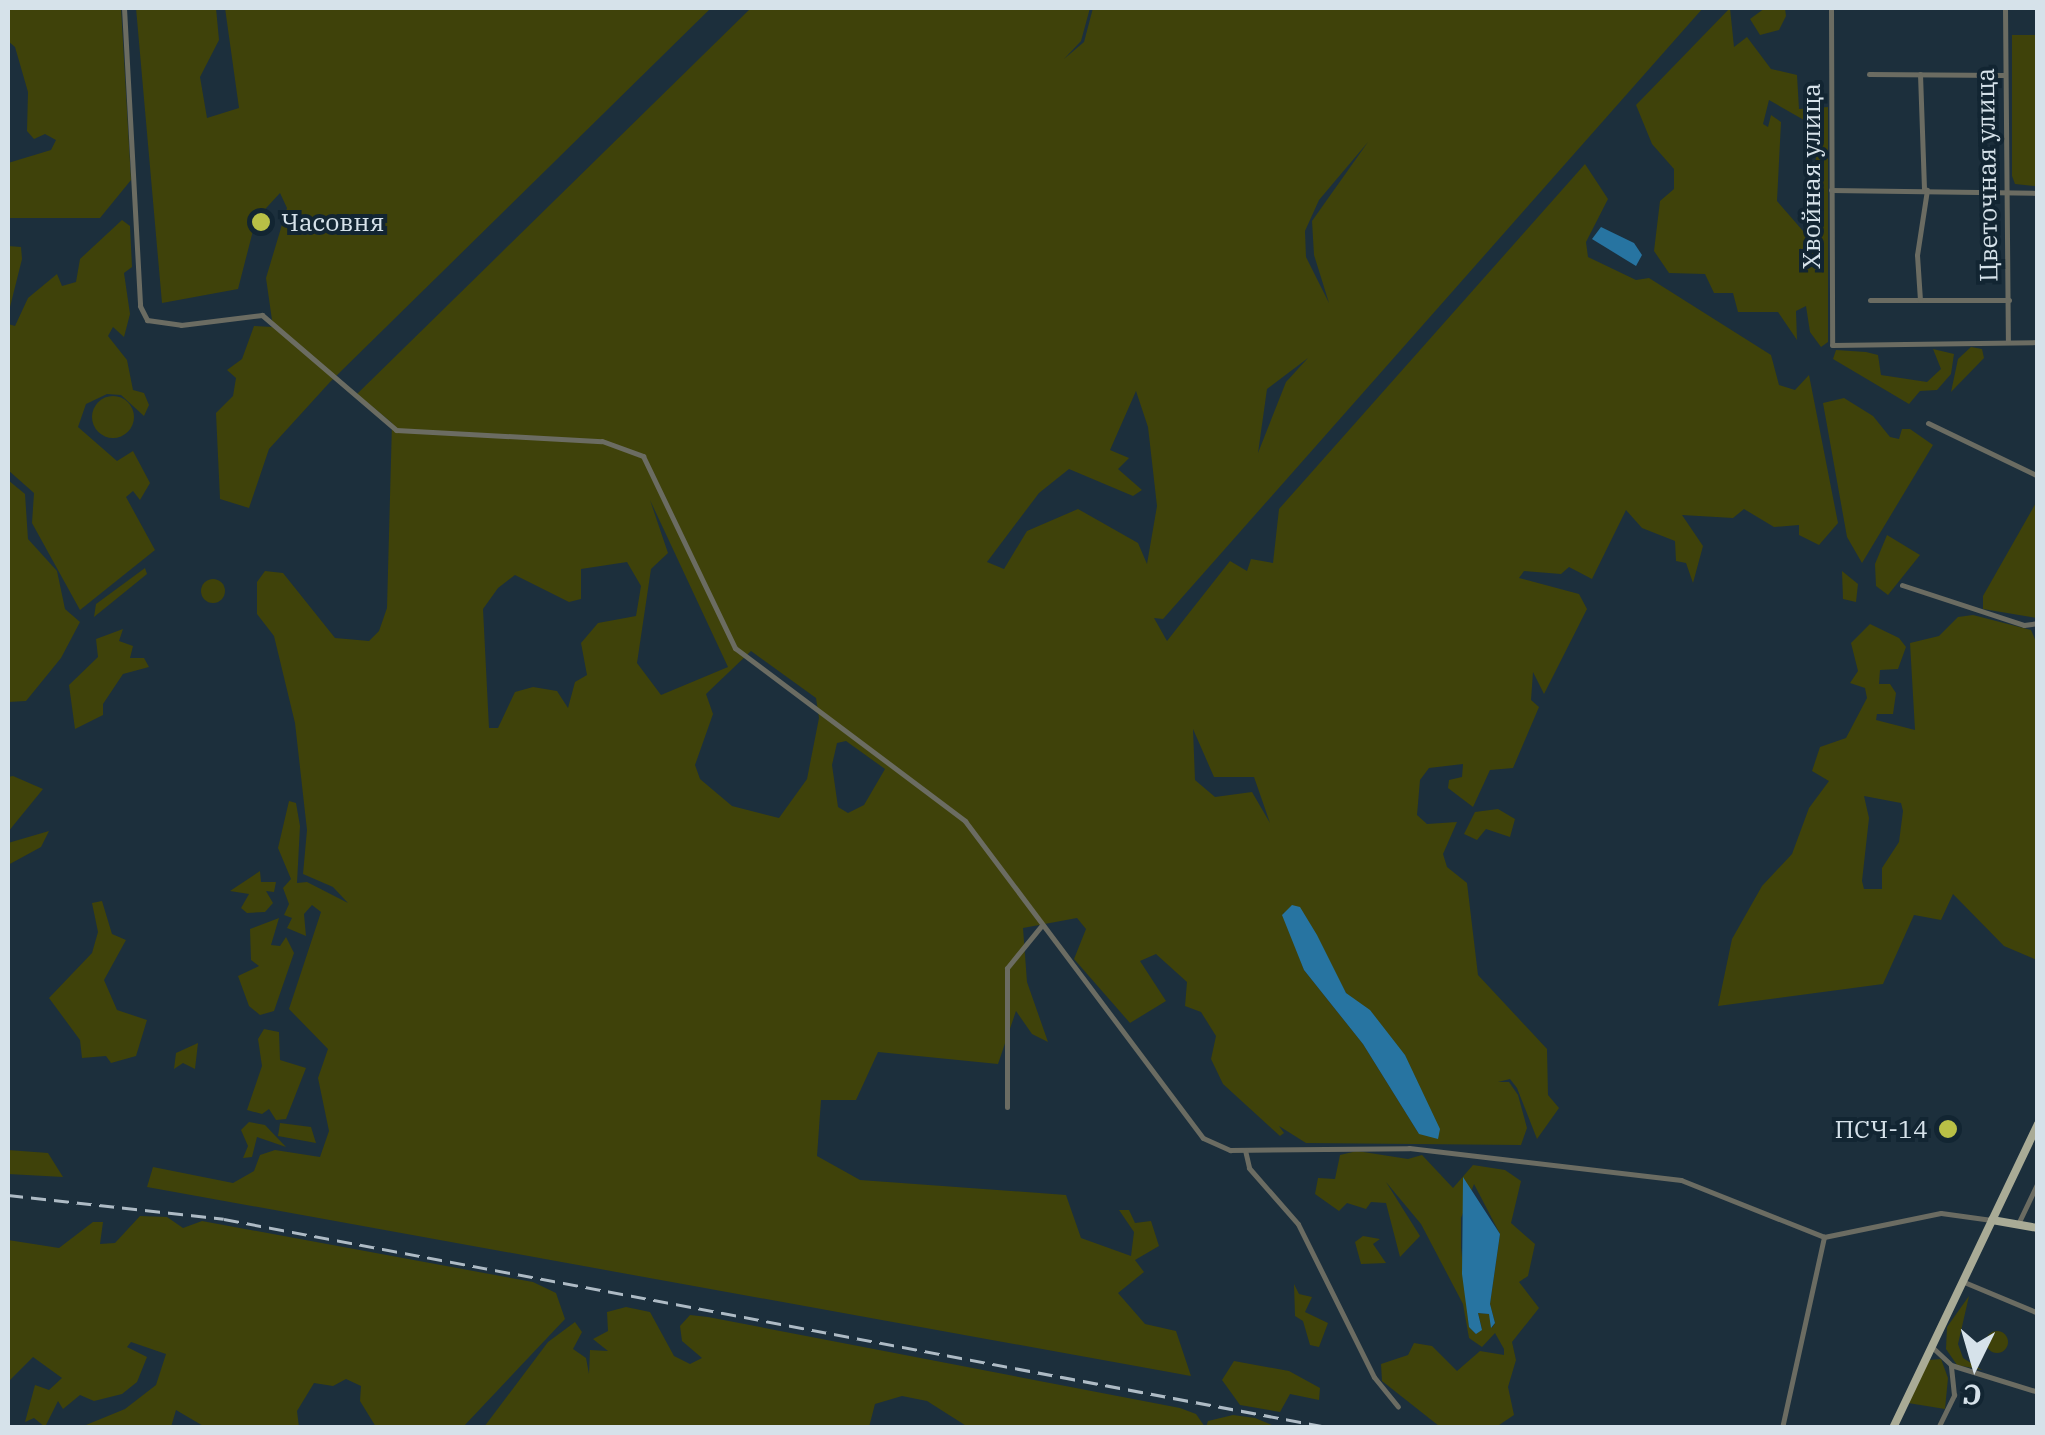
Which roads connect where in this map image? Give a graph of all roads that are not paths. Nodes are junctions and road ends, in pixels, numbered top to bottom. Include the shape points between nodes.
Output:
1 (124, 8) edge
2 (1831, 8) edge
3 (2006, 8) edge
4 (1870, 74) dead end
5 (1920, 74) junction
6 (2004, 75) junction
7 (1926, 189) junction
8 (1830, 190) junction
9 (2006, 190) junction
10 (2037, 193) edge
11 (1870, 300) dead end
12 (1920, 300) junction
13 (2009, 300) junction
14 (2008, 342) junction
15 (2038, 342) edge
16 (1928, 423) dead end
17 (2038, 476) edge
18 (1902, 585) dead end
19 (2038, 623) edge
20 (1042, 926) junction
21 (1007, 1107) dead end
22 (2038, 1124) edge
23 (1245, 1150) junction
24 (2038, 1182) edge
25 (1992, 1220) junction
26 (2018, 1224) junction
27 (2038, 1228) edge
28 (1824, 1237) junction
29 (1962, 1281) junction
30 (2038, 1313) edge
31 (1930, 1344) junction
32 (1950, 1365) junction
33 (2038, 1392) edge
34 (1398, 1408) dead end
35 (1782, 1428) edge
36 (1893, 1428) edge
37 (1938, 1428) edge

1 - 20 street via 140,306 147,320 181,325 262,315 396,430 602,440 643,456 735,648 946,802
2 - 8 street, Хвойная улица
3 - 6 street, Цветочная улица
4 - 5 street
5 - 6 street
5 - 7 street
6 - 9 street, Цветочная улица
7 - 8 street
7 - 9 street
7 - 12 street via 1917,256
8 - 14 street, Хвойная улица via 1832,345
9 - 10 street
9 - 13 street, Цветочная улица
11 - 12 street
12 - 13 street
13 - 14 street, Цветочная улица
14 - 15 street
16 - 17 street
18 - 19 street via 2024,625
20 - 21 street via 1006,968
20 - 23 street via 1203,1138
22 - 25 main road
23 - 28 street via 1408,1148 1681,1180
23 - 34 street via 1255,1177 1298,1224 1374,1377
24 - 26 street
25 - 26 main road
25 - 28 street via 1941,1213
25 - 29 main road
26 - 27 main road
28 - 35 street
29 - 30 street
29 - 31 main road
31 - 32 street
31 - 36 main road
32 - 33 street
32 - 37 street via 1954,1395

